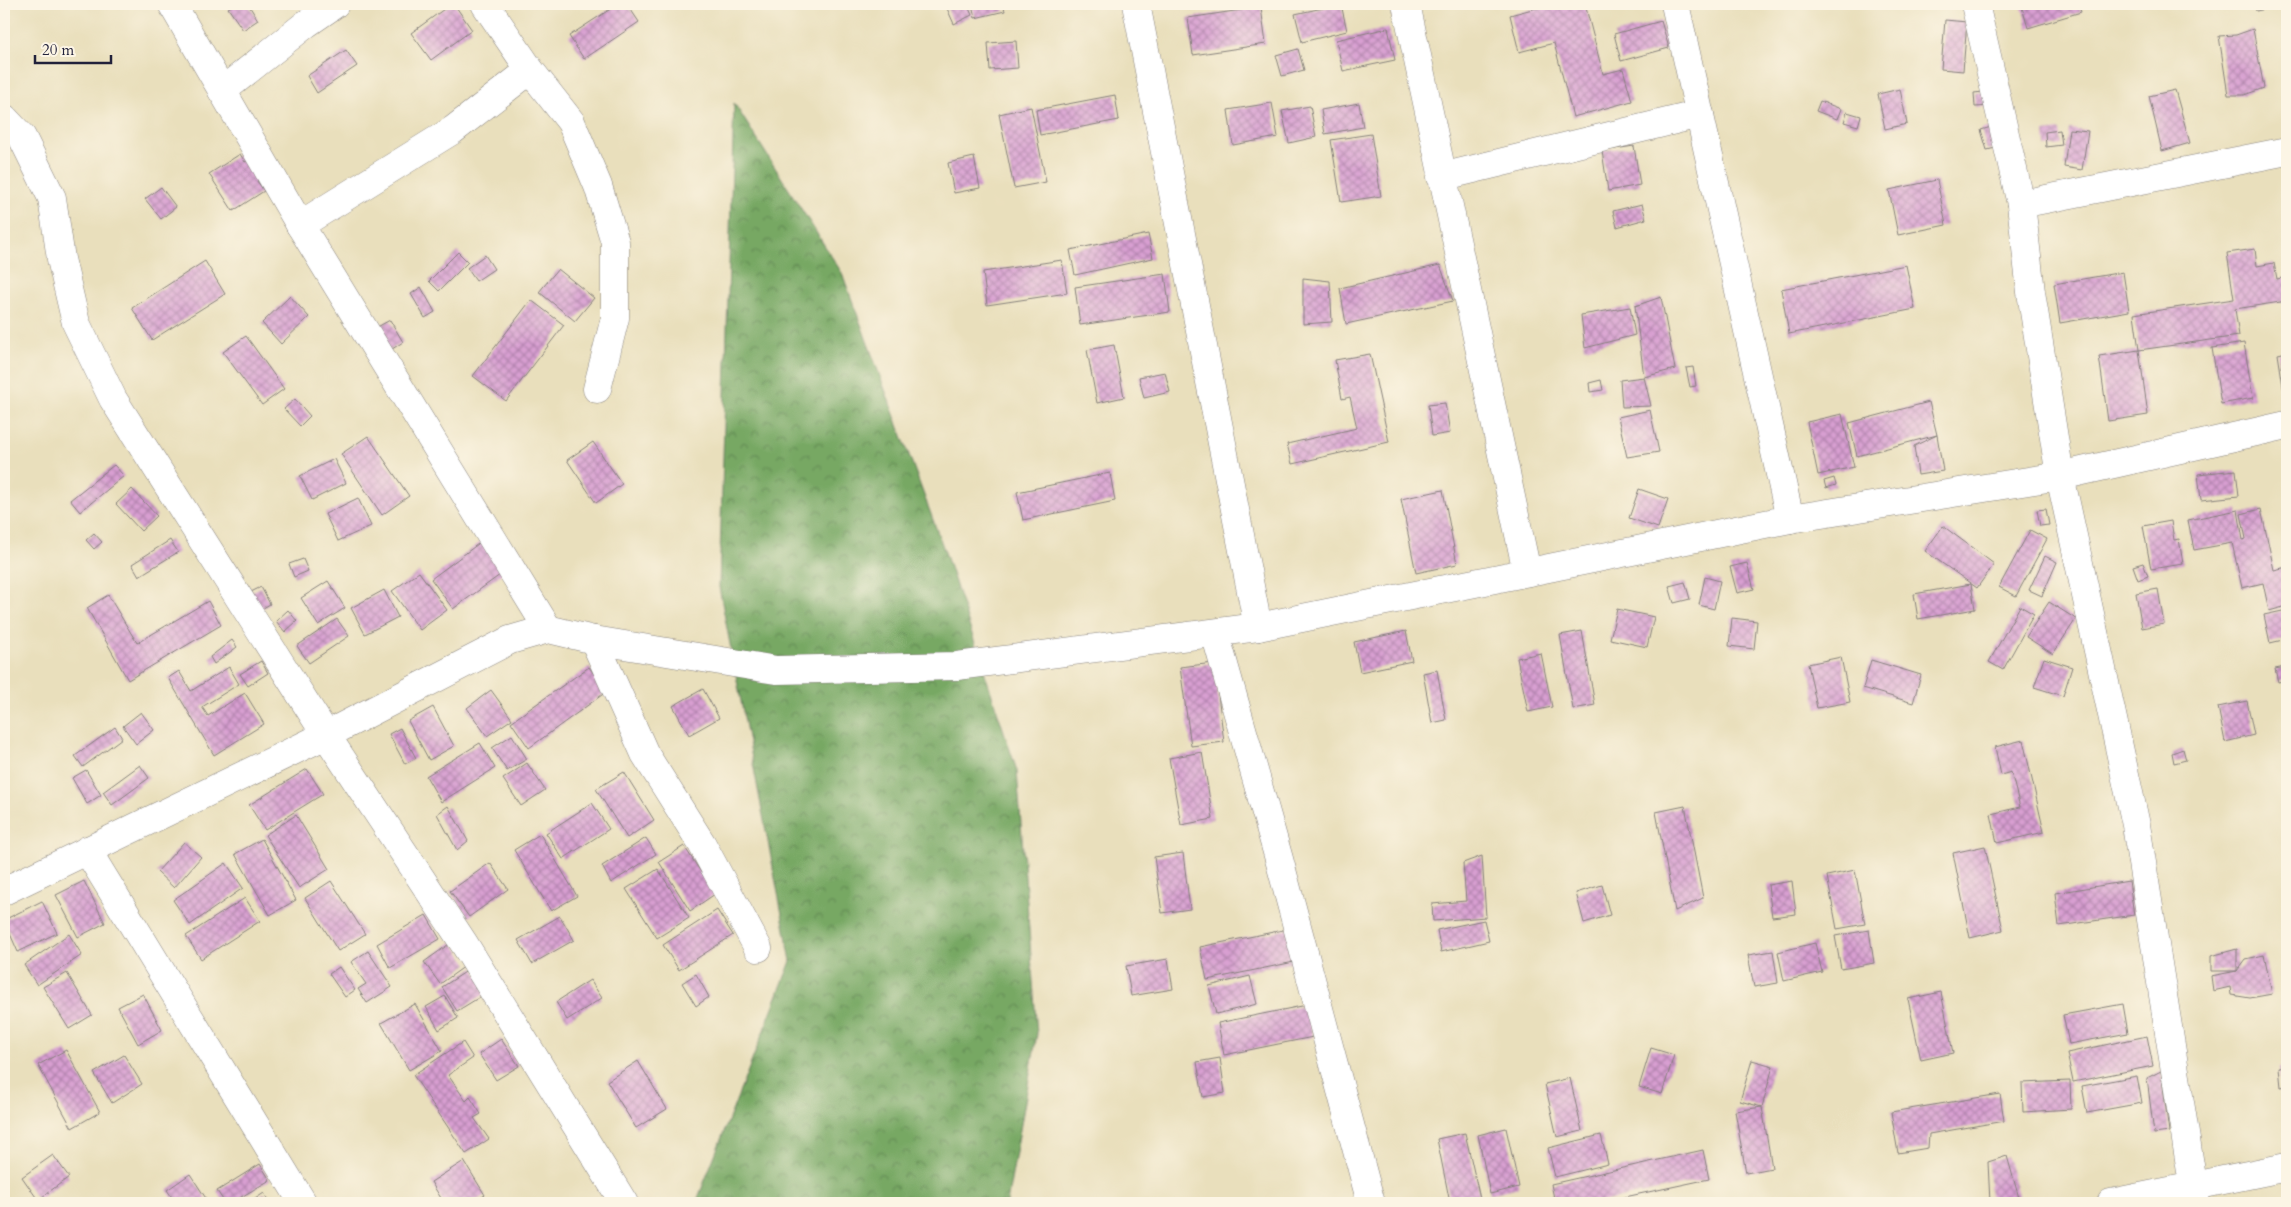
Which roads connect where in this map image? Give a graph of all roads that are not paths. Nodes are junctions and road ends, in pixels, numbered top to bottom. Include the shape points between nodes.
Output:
1 (172, 4) edge
2 (335, 4) edge
3 (485, 4) edge
4 (1136, 4) edge
5 (1406, 4) edge
6 (1675, 4) edge
7 (1975, 4) edge
8 (530, 70) junction
9 (222, 91) junction
10 (1700, 114) junction
11 (4, 118) edge
12 (2287, 150) edge
13 (1442, 176) junction
14 (2021, 204) junction
15 (300, 224) junction
16 (597, 389) dead end
17 (2287, 425) edge
18 (2060, 476) junction
19 (1790, 519) junction
20 (1527, 572) junction
21 (1258, 627) junction
22 (548, 629) junction
23 (1215, 633) junction
24 (594, 640) junction
25 (326, 734) junction
26 (87, 850) junction
27 (4, 891) edge
28 (758, 948) dead end
29 (2287, 1167) edge
30 (2194, 1195) edge
31 (303, 1203) edge
32 (624, 1203) edge
33 (1371, 1203) edge
34 (2111, 1203) edge

1 - 9 street
2 - 9 street
3 - 8 street
4 - 21 street
5 - 13 street
6 - 10 street
7 - 14 street
8 - 15 street via 453,130
8 - 16 street via 571,122 598,186 615,242 615,318
9 - 15 street
10 - 13 street
10 - 19 street
11 - 25 street via 22,137 52,198 61,259 76,323 113,399
12 - 14 street
13 - 20 street
14 - 18 street via 2031,292
15 - 22 street
17 - 18 street
18 - 19 street
18 - 30 street via 2136,825
19 - 20 street
20 - 21 street
21 - 23 street
22 - 24 street
22 - 25 street via 510,640
23 - 24 street via 958,666 776,670
23 - 33 street
24 - 28 street via 645,754 702,844
25 - 26 street
25 - 32 street via 465,945
26 - 27 street
26 - 31 street
29 - 30 street
30 - 34 street

